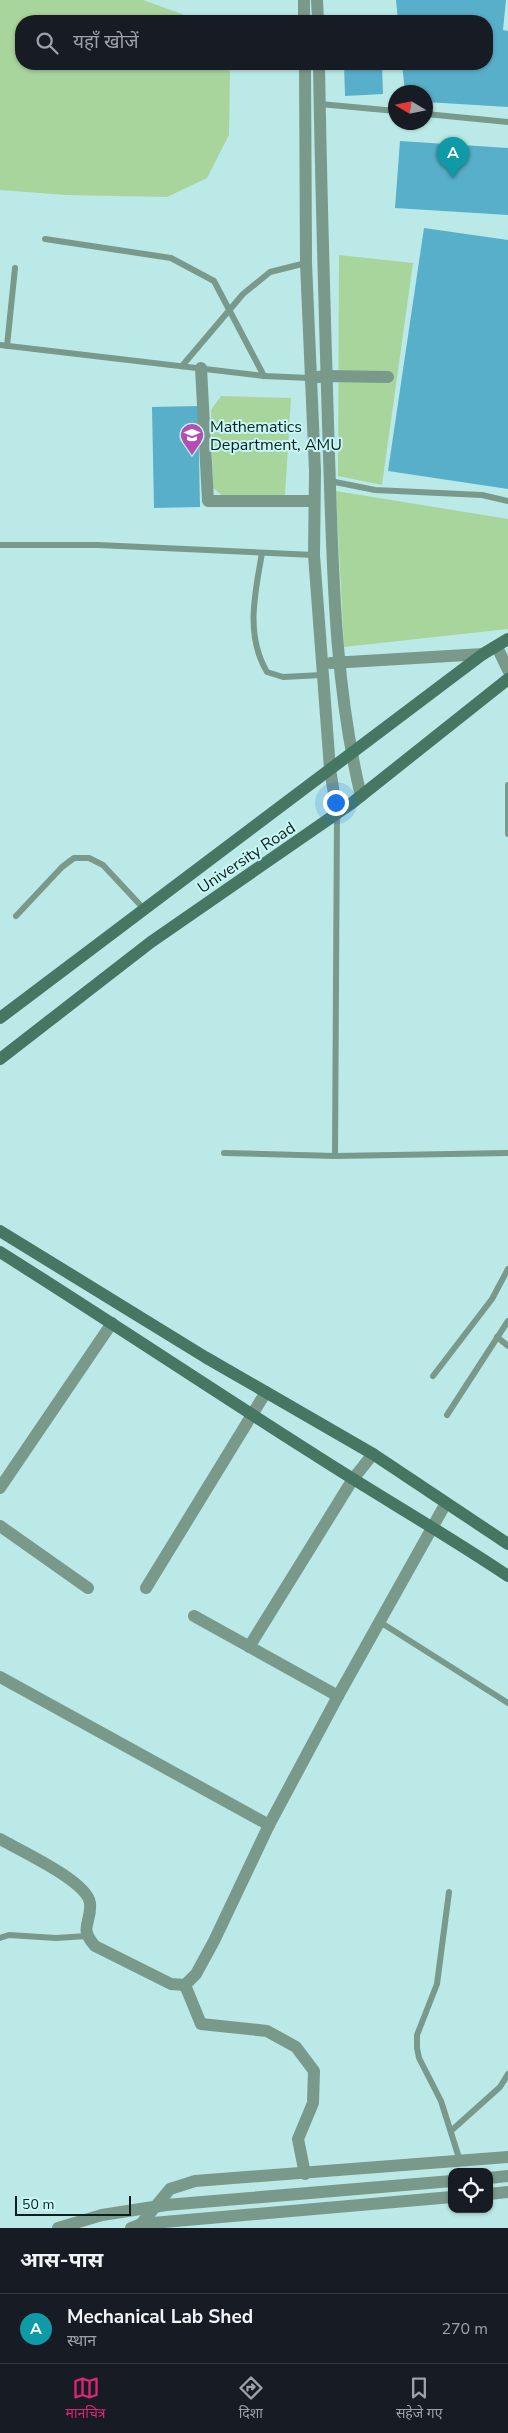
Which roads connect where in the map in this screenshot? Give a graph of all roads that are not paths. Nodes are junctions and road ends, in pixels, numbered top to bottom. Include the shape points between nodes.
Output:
1 (304, 0) edge
2 (318, 0) edge
3 (304, 15) edge
4 (318, 15) edge
5 (304, 70) edge
6 (318, 70) edge
7 (320, 104) junction
8 (388, 110) edge
9 (433, 115) edge
10 (508, 122) edge
11 (45, 239) dead end
12 (306, 263) junction
13 (14, 268) dead end
14 (230, 310) junction
15 (3, 346) edge
16 (182, 366) junction
17 (201, 368) junction
18 (264, 376) junction
19 (326, 376) junction
20 (388, 377) dead end
21 (310, 378) junction
22 (330, 481) junction
23 (314, 501) junction
24 (508, 501) edge
25 (0, 545) edge
26 (262, 553) junction
27 (314, 555) junction
28 (508, 639) edge
29 (497, 647) junction
30 (483, 654) junction
31 (338, 662) junction
32 (322, 669) junction
33 (508, 670) edge
34 (508, 679) edge
35 (350, 754) junction
36 (330, 769) junction
37 (508, 785) edge
38 (361, 796) junction
39 (338, 813) junction
40 (508, 834) edge
41 (144, 910) junction
42 (16, 916) dead end
43 (0, 1018) edge
44 (0, 1059) edge
45 (508, 1152) edge
46 (224, 1153) dead end
47 (336, 1156) junction
48 (0, 1231) edge
49 (0, 1252) edge
50 (508, 1269) edge
51 (508, 1321) edge
52 (112, 1323) junction
53 (497, 1337) junction
54 (508, 1346) edge
55 (433, 1376) dead end
56 (266, 1392) junction
57 (252, 1415) junction
58 (446, 1415) dead end
59 (373, 1454) junction
60 (353, 1479) junction
61 (0, 1488) edge
62 (446, 1503) junction
63 (0, 1526) edge
64 (433, 1526) junction
65 (508, 1544) edge
66 (508, 1576) edge
67 (88, 1588) dead end
68 (146, 1588) dead end
69 (194, 1616) dead end
70 (380, 1622) junction
71 (249, 1647) junction
72 (0, 1677) edge
73 (338, 1696) junction
74 (508, 1703) edge
75 (269, 1826) junction
76 (0, 1839) edge
77 (450, 1892) dead end
78 (87, 1936) junction
79 (0, 1938) edge
80 (185, 1985) junction
81 (508, 2074) edge
82 (452, 2130) junction
83 (508, 2157) edge
84 (460, 2161) junction
85 (304, 2174) junction
86 (508, 2176) edge
87 (493, 2178) edge
88 (448, 2181) edge
89 (508, 2192) edge
90 (493, 2194) edge
91 (448, 2197) edge
92 (136, 2226) edge
93 (58, 2228) edge

1 - 3 street
2 - 4 street
5 - 12 street
6 - 7 street
7 - 8 lane
7 - 19 street
9 - 10 lane
11 - 14 lane via 171,258 214,281
12 - 14 lane via 270,272 243,294
12 - 21 street
13 - 15 lane
14 - 16 lane
14 - 18 lane
15 - 16 lane
16 - 17 lane
17 - 18 lane
17 - 23 street via 208,501
18 - 21 lane
19 - 20 street
19 - 21 street
19 - 22 street
21 - 23 street
22 - 24 lane via 375,490 482,495
22 - 31 street
23 - 27 street
25 - 26 lane via 98,545
26 - 27 lane
26 - 32 lane via 253,619 260,659 267,672 283,677
27 - 32 street
28 - 29 main road
29 - 30 main road
29 - 33 street
30 - 31 street
30 - 35 main road
31 - 32 street
31 - 35 street
32 - 36 street
34 - 38 main road, University Road
35 - 36 main road
35 - 38 street
36 - 39 street
36 - 41 main road
37 - 40 lane
38 - 39 main road, University Road
39 - 44 main road, University Road via 151,942
39 - 47 lane
41 - 42 lane via 103,864 89,858 74,858
41 - 43 main road
45 - 47 lane
46 - 47 lane
48 - 56 main road
49 - 52 main road
50 - 55 lane via 492,1299
51 - 53 lane
52 - 57 main road
52 - 61 street
53 - 54 lane
53 - 58 lane
56 - 57 street
56 - 59 main road
57 - 60 main road
57 - 68 street
59 - 60 street
59 - 62 main road
60 - 64 main road
60 - 71 street
62 - 64 street
62 - 65 main road
63 - 67 street
64 - 66 main road
64 - 70 street
69 - 71 street
70 - 73 street
70 - 74 lane
71 - 73 street
72 - 75 street
73 - 75 street
75 - 80 street via 214,1941 196,1974
76 - 78 street via 86,1892 90,1904
77 - 82 lane via 437,1984 417,2035 416,2048
78 - 79 lane via 9,1935
78 - 80 street via 95,1946 171,1984
80 - 85 street via 201,2024 267,2031 296,2047 314,2071 313,2103 298,2139
81 - 82 lane via 500,2086
82 - 84 lane
83 - 84 street
84 - 85 street
85 - 92 street via 195,2181 170,2189
86 - 87 street
88 - 93 street, bridge via 166,2205 102,2215
89 - 90 street
91 - 92 street

